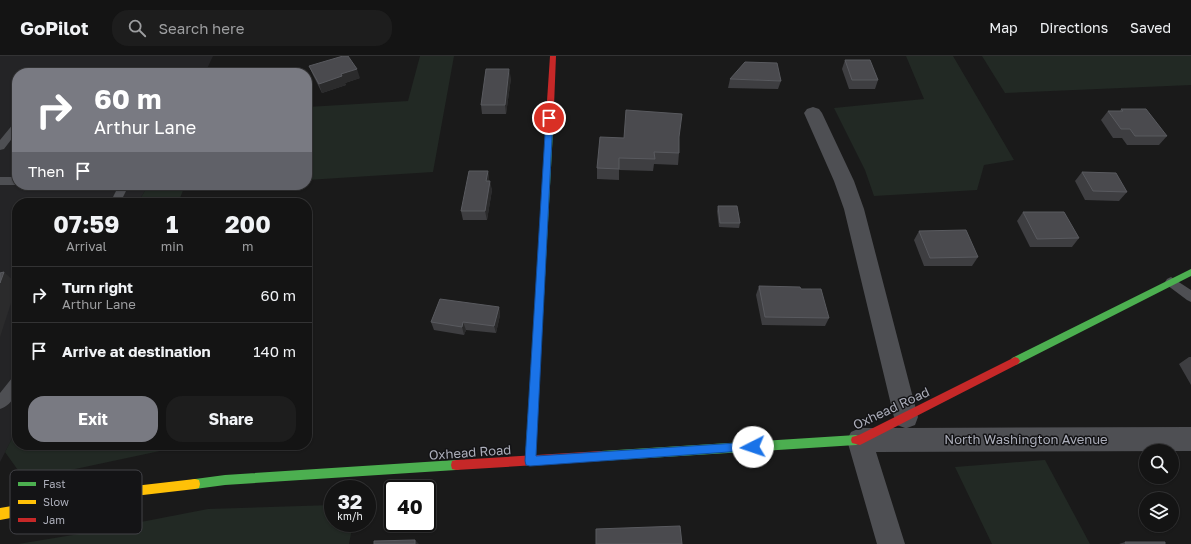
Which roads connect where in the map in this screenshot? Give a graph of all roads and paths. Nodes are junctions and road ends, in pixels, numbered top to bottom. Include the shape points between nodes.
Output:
1 (553, 56) edge
2 (813, 113) dead end
3 (12, 132) edge
4 (0, 148) edge
5 (0, 181) edge
6 (12, 181) edge
7 (1191, 272) edge
8 (1171, 282) junction
9 (1191, 297) edge
10 (12, 388) edge
11 (0, 403) edge
12 (906, 417) junction
13 (1191, 439) edge
14 (860, 440) junction
15 (530, 461) junction
16 (142, 490) edge
17 (10, 512) edge
18 (0, 514) edge
19 (891, 544) edge

1 - 15 street
2 - 12 street via 854,209
3 - 4 lane
5 - 6 lane
7 - 8 street, Oxhead Road
8 - 9 lane
8 - 12 street, Oxhead Road
10 - 11 lane
12 - 14 street, Oxhead Road
13 - 14 street, North Washington Avenue
14 - 15 street, Oxhead Road
14 - 19 street
15 - 16 street, Oxhead Road via 225,480
17 - 18 street, Oxhead Road

